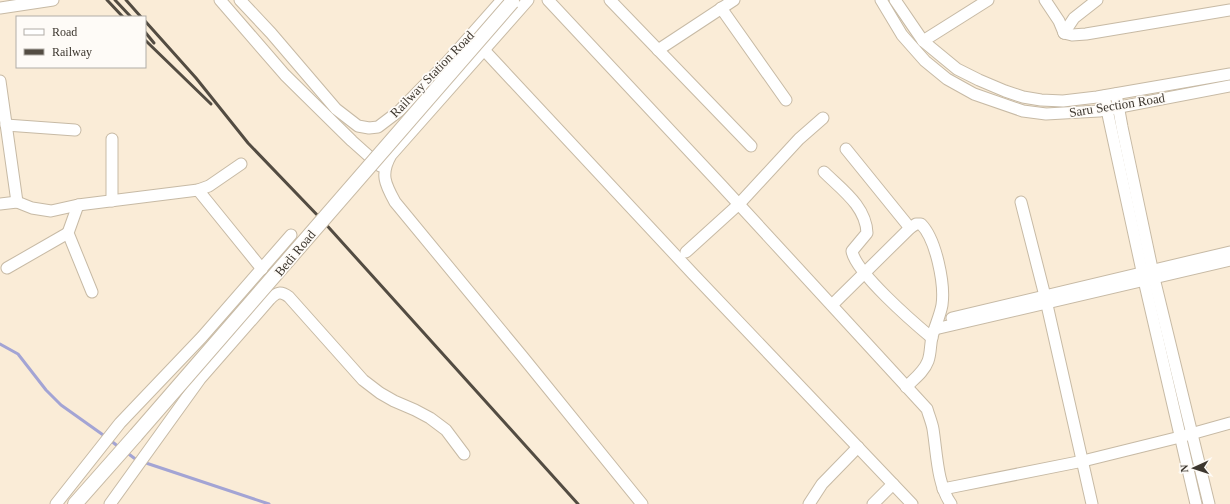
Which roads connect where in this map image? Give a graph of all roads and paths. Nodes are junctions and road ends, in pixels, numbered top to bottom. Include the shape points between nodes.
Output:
1 (54, 0) edge
2 (220, 0) edge
3 (240, 0) edge
4 (502, 0) edge
5 (514, 0) edge
6 (528, 0) edge
7 (548, 0) edge
8 (610, 0) edge
9 (734, 0) edge
10 (881, 0) edge
11 (895, 0) edge
12 (988, 0) edge
13 (1045, 0) edge
14 (1097, 0) edge
15 (0, 8) edge
16 (721, 8) junction
17 (1230, 10) edge
18 (1064, 33) junction
19 (923, 41) junction
20 (484, 50) junction
21 (658, 50) junction
22 (1230, 74) edge
23 (0, 81) edge
24 (1230, 86) edge
25 (1116, 94) junction
26 (1104, 96) junction
27 (786, 100) dead end
28 (1112, 108) junction
29 (823, 118) dead end
30 (4, 130) edge
31 (75, 130) dead end
32 (112, 139) dead end
33 (750, 146) dead end
34 (846, 149) dead end
35 (241, 164) dead end
36 (384, 170) junction
37 (824, 172) dead end
38 (198, 190) junction
39 (112, 201) junction
40 (17, 202) junction
41 (1021, 202) dead end
42 (0, 204) edge
43 (739, 204) junction
44 (78, 205) junction
45 (927, 217) dead end
46 (913, 226) junction
47 (68, 233) junction
48 (291, 235) dead end
49 (686, 252) dead end
50 (1230, 252) edge
51 (1230, 260) edge
52 (7, 268) dead end
53 (262, 269) junction
54 (864, 274) junction
55 (1148, 275) junction
56 (92, 292) dead end
57 (1046, 300) junction
58 (832, 306) junction
59 (935, 329) junction
60 (906, 386) junction
61 (1230, 423) edge
62 (1192, 434) junction
63 (1180, 437) junction
64 (858, 447) junction
65 (464, 454) dead end
66 (1083, 461) junction
67 (893, 484) junction
68 (943, 489) junction
69 (111, 502) edge
70 (56, 504) edge
71 (75, 504) edge
72 (642, 504) edge
73 (809, 504) edge
74 (873, 504) edge
75 (912, 504) edge
76 (952, 504) edge
77 (1092, 504) edge
78 (1196, 504) edge
79 (1209, 504) edge

1 - 15 street
2 - 36 street via 285,75
3 - 4 street, Railway Station Road via 336,109 358,126 369,128 378,127 400,111
5 - 71 main road, Bedi Road, bridge
6 - 20 street
7 - 43 street
8 - 21 street
9 - 16 street
10 - 28 street, Saru Section Road via 902,35 925,61 947,79 974,94 1023,111 1046,114
11 - 19 street, Saru Section Road
12 - 19 street
13 - 18 street
14 - 18 street via 1074,18
16 - 21 street
16 - 27 street
17 - 18 street via 1086,34
19 - 26 street, Saru Section Road via 957,69 1023,97 1063,101
20 - 36 street via 391,155
20 - 64 street
21 - 33 street
22 - 25 street, Saru Section Road
23 - 30 street
24 - 28 street, Saru Section Road
25 - 26 street, Saru Section Road
25 - 28 street
26 - 28 street
28 - 55 street
29 - 43 street via 799,139
30 - 31 street
30 - 40 street
32 - 39 street
34 - 46 street
35 - 38 street via 209,186
36 - 72 street via 388,189 395,202
37 - 54 street via 859,208 866,222 867,232 852,251
38 - 39 street
38 - 53 street
39 - 44 street
40 - 42 street
40 - 44 street via 51,211
41 - 57 street
43 - 49 street
43 - 58 street
44 - 47 street
45 - 46 street
46 - 54 street
46 - 59 street via 921,224 925,228 935,251 940,273 942,304
47 - 52 street
47 - 56 street
48 - 53 street
50 - 55 street
51 - 55 street
53 - 70 street via 120,423
54 - 58 street
54 - 59 street via 911,321
55 - 57 street
55 - 62 street
55 - 63 street
57 - 59 street
57 - 66 street
58 - 60 street
59 - 60 street via 928,362 920,374
60 - 68 street via 927,409 933,428
61 - 62 street
62 - 63 street
62 - 79 street
63 - 66 street
63 - 78 street
64 - 67 street
64 - 73 street via 822,484
65 - 69 street via 446,430 430,418 390,398 363,380 289,297 280,292 270,299 200,379
66 - 68 street
66 - 77 street
67 - 74 street
67 - 75 street
68 - 76 street

